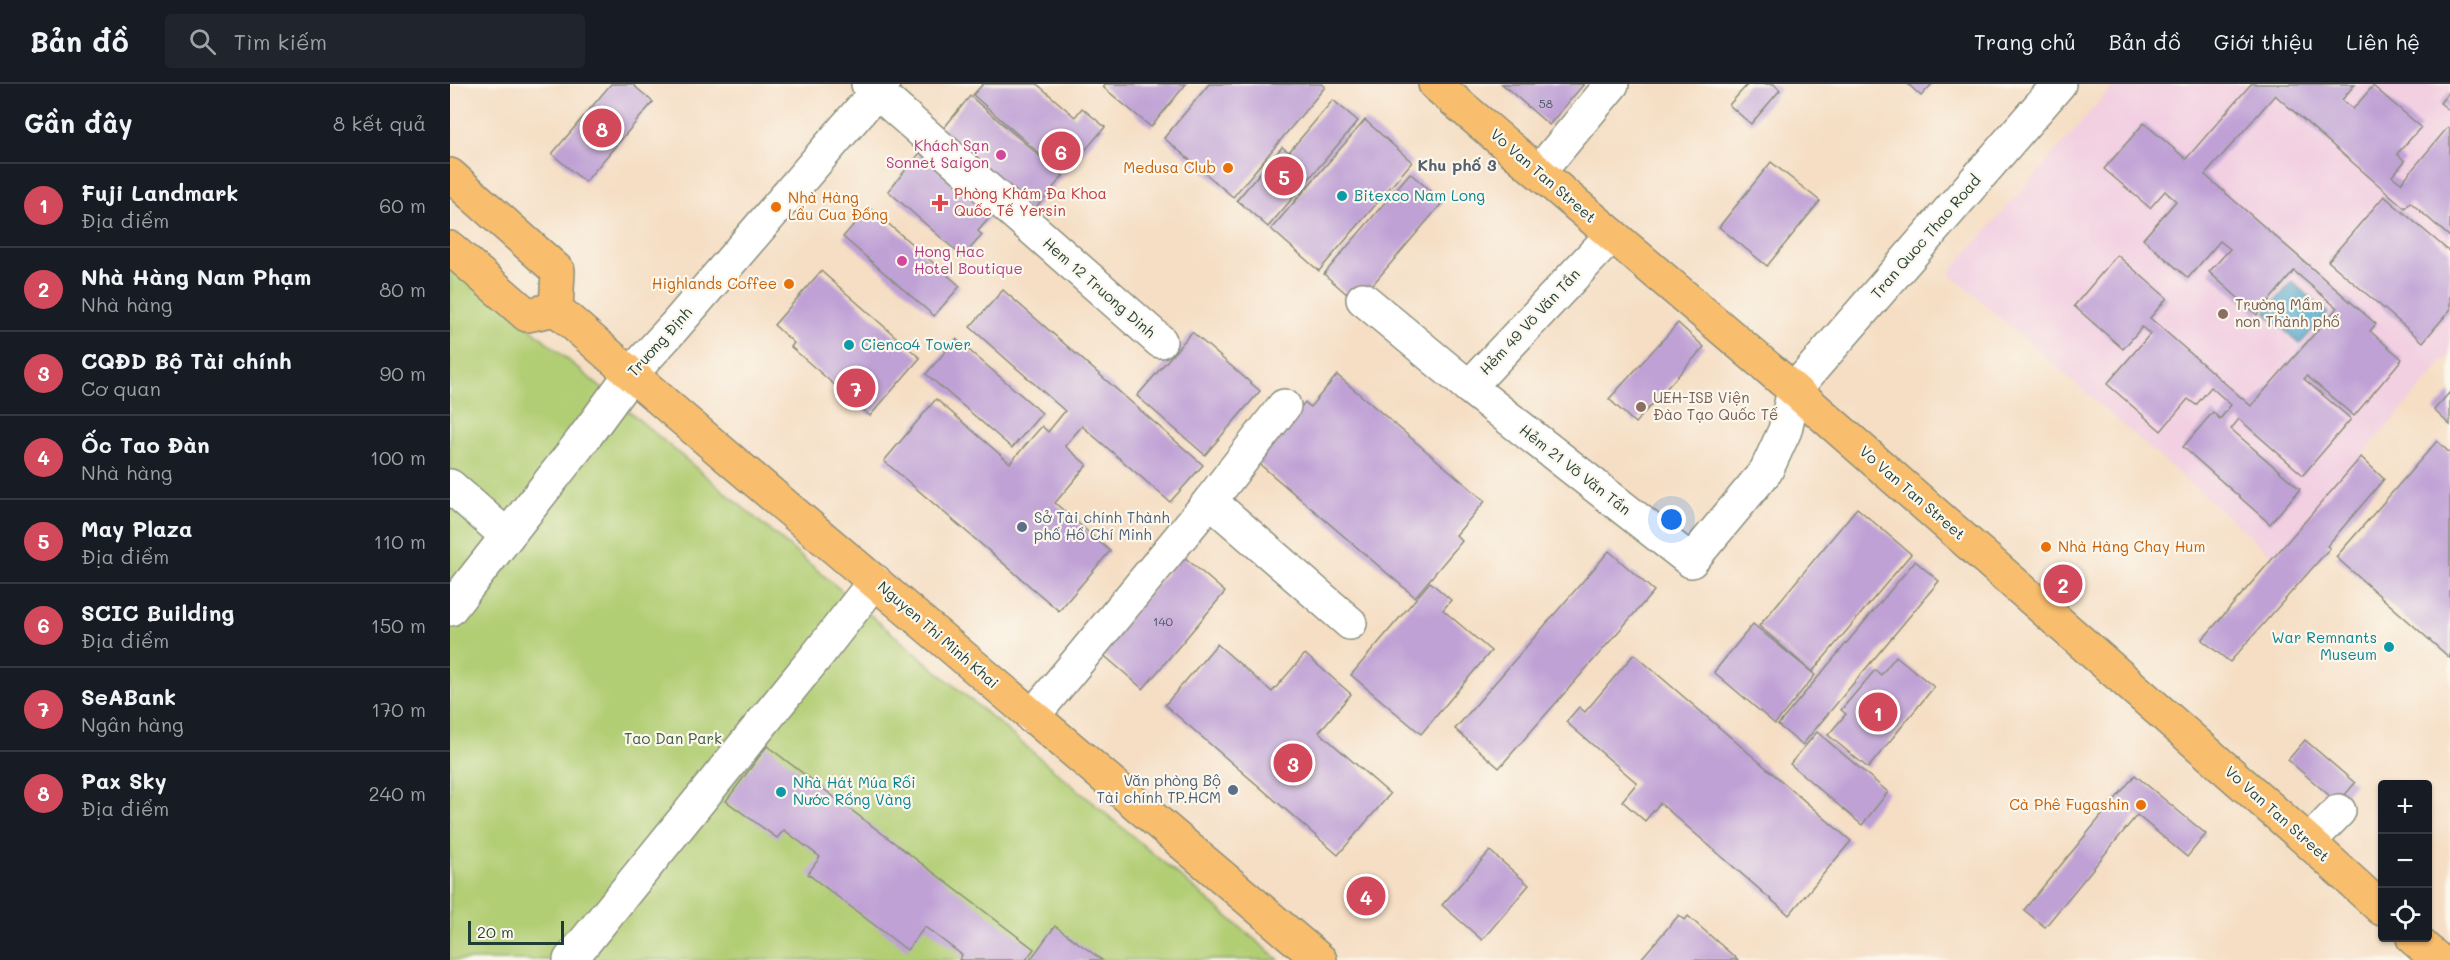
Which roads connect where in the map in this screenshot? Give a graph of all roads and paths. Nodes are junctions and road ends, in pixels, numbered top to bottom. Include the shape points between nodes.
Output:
1 (1435, 84) edge
2 (1612, 84) edge
3 (2059, 84) edge
4 (876, 87) edge
5 (1539, 172) junction
6 (450, 176) edge
7 (1612, 235) junction
8 (450, 248) edge
9 (1363, 299) dead end
10 (556, 309) junction
11 (1160, 342) dead end
12 (631, 374) junction
13 (1469, 387) junction
14 (1794, 390) junction
15 (1284, 406) dead end
16 (450, 486) edge
17 (1210, 501) junction
18 (507, 536) junction
19 (875, 581) junction
20 (450, 609) edge
21 (1350, 623) dead end
22 (1032, 717) junction
23 (2339, 810) dead end
24 (2309, 842) junction
25 (2378, 905) edge
26 (2418, 942) edge
27 (570, 960) edge
28 (1320, 960) edge
29 (2438, 960) edge

1 - 5 main road, Vo Van Tan Street
2 - 5 street
3 - 14 street, Tran Quoc Thao Road
4 - 11 street, Hem 12 Truong Dinh
4 - 12 street, Trương Định
5 - 7 main road, Vo Van Tan Street
6 - 10 main road via 558,271
7 - 13 street, Hẻm 49 Võ Văn Tần
7 - 14 main road, Vo Van Tan Street
8 - 10 main road via 526,315
9 - 13 street, Hẻm 49 Võ Văn Tần
10 - 12 main road, Nguyen Thi Minh Khai
12 - 18 street, Trương Định
12 - 19 main road, Nguyen Thi Minh Khai
13 - 14 street, Hẻm 21 Võ Văn Tần via 1691,561 1766,471 1785,430
14 - 24 main road, Vo Van Tan Street
15 - 17 street
16 - 18 street
17 - 21 street
17 - 22 street
18 - 20 street, Trương Định
19 - 22 main road, Nguyen Thi Minh Khai
19 - 27 street
22 - 28 main road, Nguyen Thi Minh Khai
23 - 24 street
24 - 25 main road, Vo Van Tan Street
26 - 29 main road

